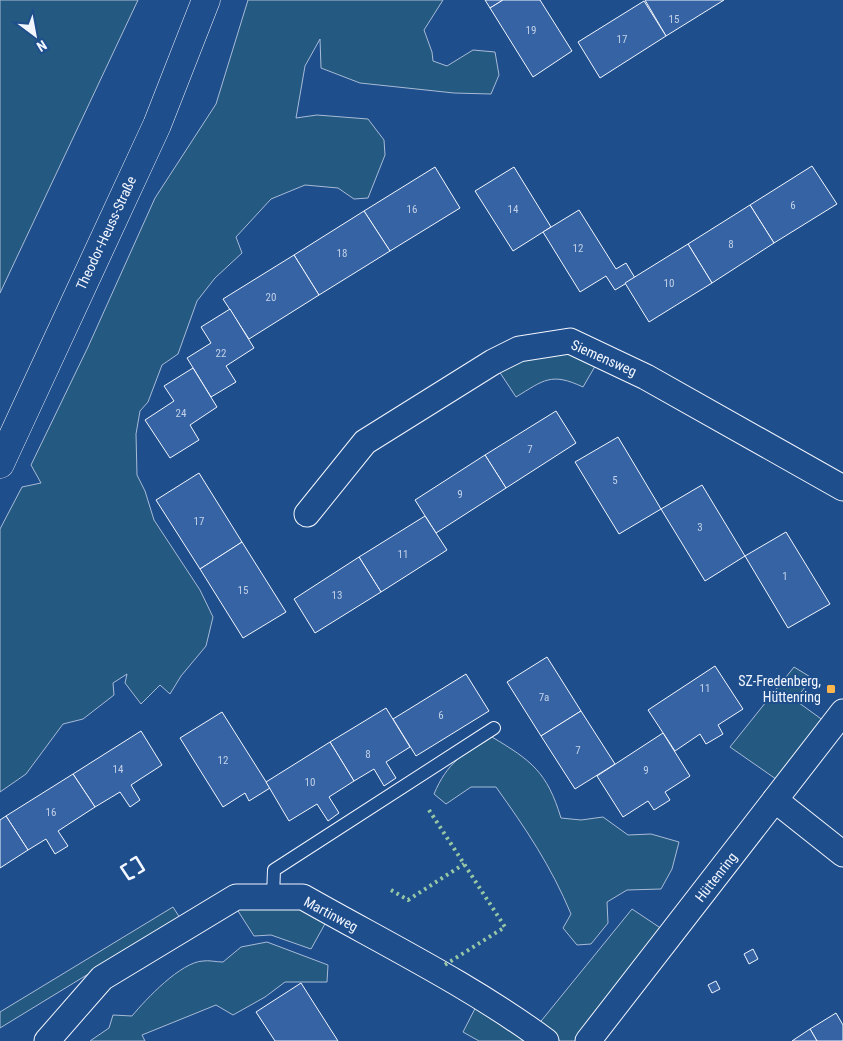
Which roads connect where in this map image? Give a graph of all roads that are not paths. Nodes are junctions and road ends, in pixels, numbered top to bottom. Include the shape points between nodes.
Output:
1 (206, 0) edge
2 (0, 464) edge
3 (843, 488) edge
4 (307, 514) dead end
5 (843, 712) edge
6 (494, 728) dead end
7 (775, 800) junction
8 (843, 854) edge
9 (272, 896) junction
10 (47, 1041) edge
11 (546, 1041) edge
12 (588, 1041) edge

1 - 2 street, Theodor-Heuss-Straße via 156,125
3 - 4 street, Siemensweg via 646,377 570,340 519,349 365,442
5 - 7 street, Hüttenring
6 - 9 lane via 274,870
7 - 8 street
7 - 12 street, Hüttenring
9 - 10 street, Martinweg via 236,897 102,978
9 - 11 street, Martinweg via 303,896 481,997

